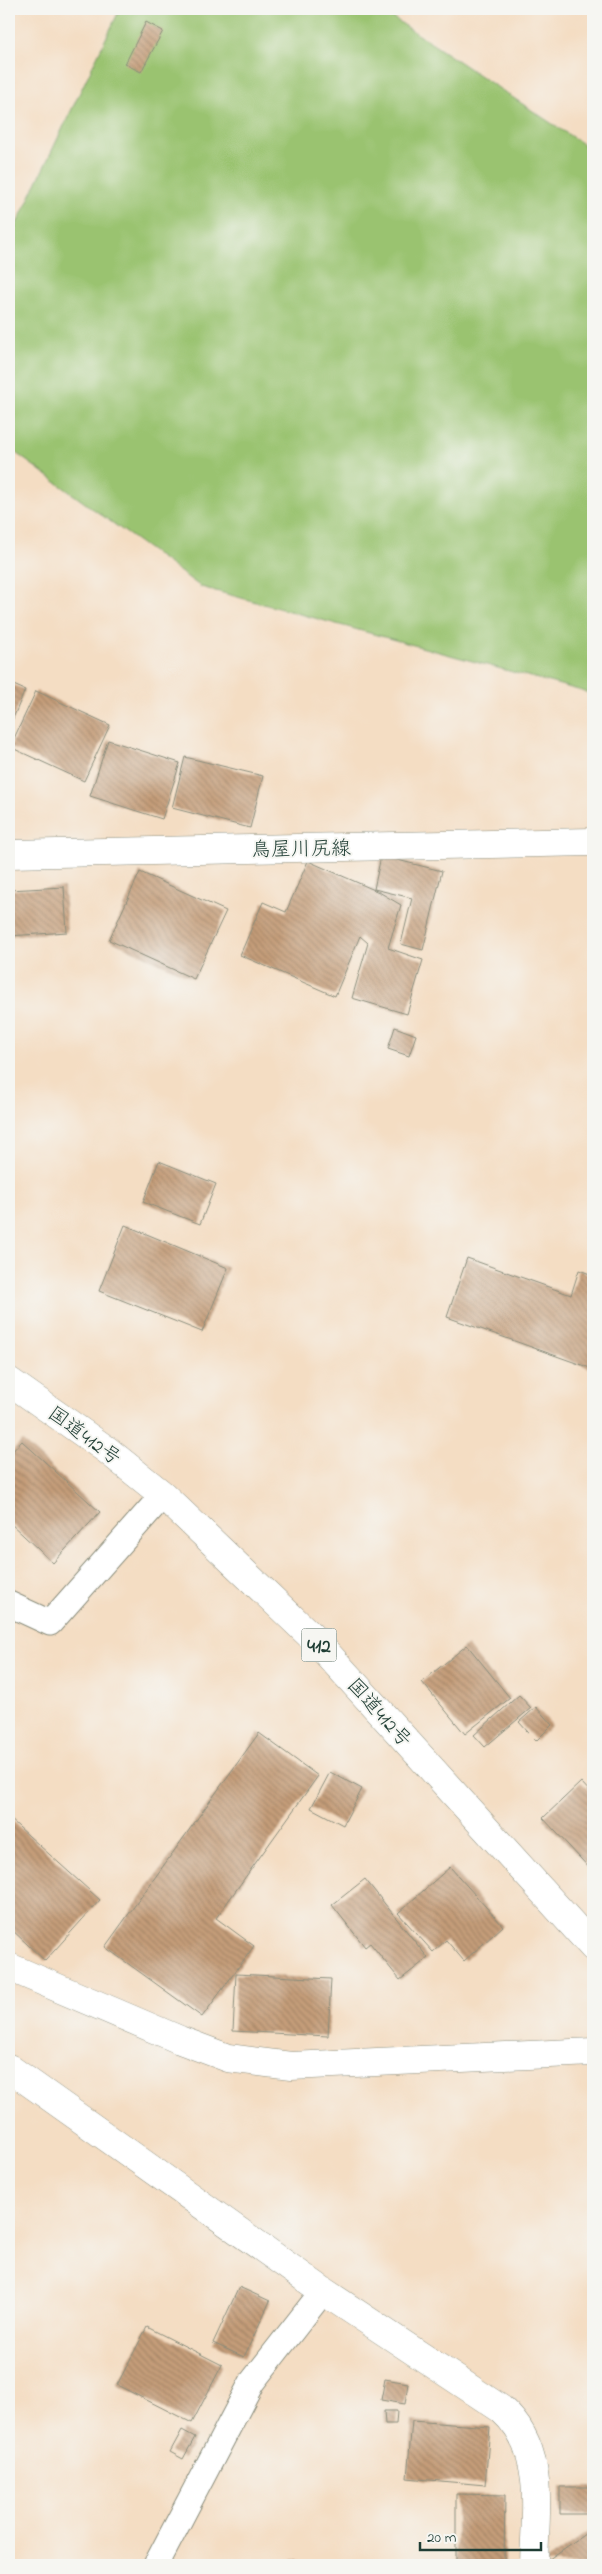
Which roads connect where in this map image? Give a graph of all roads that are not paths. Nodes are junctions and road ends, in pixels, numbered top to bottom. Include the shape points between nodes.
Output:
1 (593, 842) edge
2 (9, 854) edge
3 (9, 1381) edge
4 (163, 1495) junction
5 (9, 1604) edge
6 (593, 1947) edge
7 (9, 1967) edge
8 (593, 2052) edge
9 (9, 2068) edge
10 (323, 2291) junction
11 (156, 2565) edge
12 (534, 2565) edge

1 - 2 main road, 鳥屋川尻線
3 - 4 main road, 国道412号 / 412 via 107,1450
4 - 5 lane via 50,1623
4 - 6 main road, 国道412号 / 412 via 314,1639
7 - 8 main road via 228,2058 291,2066
9 - 10 main road
10 - 11 lane via 252,2382
10 - 12 main road via 501,2409 514,2421 525,2437 536,2481

